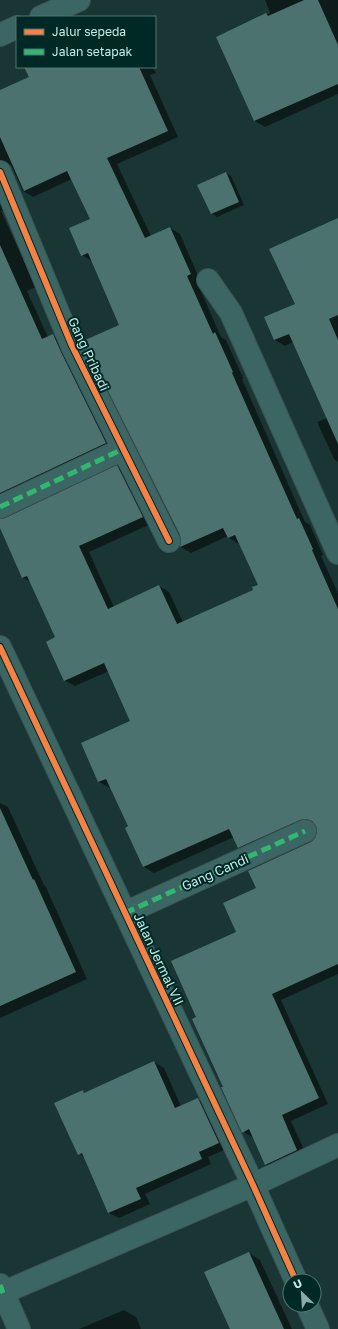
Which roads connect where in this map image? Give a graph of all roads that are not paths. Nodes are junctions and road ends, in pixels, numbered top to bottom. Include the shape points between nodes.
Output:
1 (79, 0) edge
2 (43, 16) edge
3 (16, 28) edge
4 (0, 35) edge
5 (0, 172) edge
6 (208, 280) dead end
7 (123, 449) junction
8 (0, 507) edge
9 (169, 541) dead end
10 (338, 553) edge
11 (0, 647) edge
12 (6, 676) edge
13 (305, 831) dead end
14 (125, 913) junction
15 (338, 1145) edge
16 (253, 1185) junction
17 (292, 1273) edge
18 (1, 1291) edge
19 (311, 1313) edge
20 (19, 1329) edge
21 (318, 1329) edge

1 - 2 street
3 - 4 street
5 - 7 street, Gang Pribadi via 72,346
6 - 10 street via 231,313
7 - 8 street
7 - 9 street, Gang Pribadi
11 - 12 street, Jalan Jermal VII
12 - 14 street, Jalan Jermal VII
13 - 14 street, Gang Candi
14 - 16 street, Jalan Jermal VII
15 - 16 street
16 - 17 street, Jalan Jermal VII
16 - 18 street
18 - 20 street
19 - 21 street

